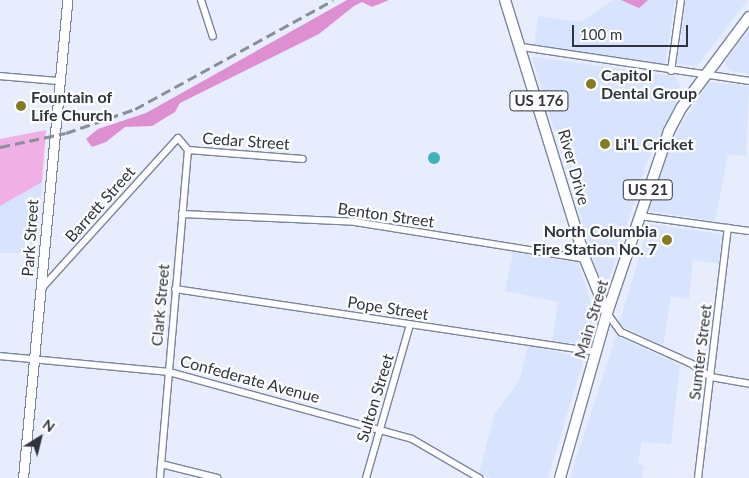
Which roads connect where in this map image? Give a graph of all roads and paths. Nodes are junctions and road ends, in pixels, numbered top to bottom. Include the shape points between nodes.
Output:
1 (67, 0) edge
2 (201, 0) edge
3 (505, 0) edge
4 (681, 0) edge
5 (749, 17) edge
6 (213, 36) dead end
7 (522, 48) junction
8 (671, 71) junction
9 (705, 75) junction
10 (0, 76) edge
11 (58, 81) junction
12 (749, 81) edge
13 (188, 150) junction
14 (303, 159) dead end
15 (182, 214) junction
16 (640, 216) junction
17 (728, 228) junction
18 (749, 231) edge
19 (586, 259) junction
20 (42, 288) junction
21 (175, 289) junction
22 (607, 313) junction
23 (410, 325) junction
24 (597, 352) junction
25 (0, 356) edge
26 (34, 359) junction
27 (169, 372) junction
28 (712, 377) junction
29 (749, 384) edge
30 (379, 428) junction
31 (161, 464) junction
32 (23, 478) edge
33 (160, 478) edge
34 (217, 478) edge
35 (366, 478) edge
36 (479, 478) edge
37 (560, 478) edge
38 (698, 478) edge

1 - 11 street, Park Street
2 - 6 street
3 - 7 main road, River Drive / US 176
4 - 8 street
5 - 9 main road, Main Street / US 21
7 - 8 street
7 - 19 main road, River Drive / US 176
8 - 9 street
9 - 12 street
9 - 16 main road, Main Street / US 21 via 669,131
10 - 11 street
11 - 20 street, Park Street
13 - 14 street, Cedar Street
13 - 15 street, Clark Street
13 - 20 street, Barrett Street via 178,138
15 - 19 street, Benton Street via 355,222
15 - 21 street, Clark Street
16 - 17 street
16 - 22 main road, Main Street / US 21
17 - 18 street
17 - 28 street, Sumter Street
19 - 22 main road, River Drive / US 176
20 - 26 street, Park Street
21 - 23 street, Pope Street
21 - 27 street, Clark Street
22 - 24 main road, Main Street / US 21
22 - 28 street via 622,332 690,363
23 - 24 street, Pope Street
23 - 30 street, Sulton Street
24 - 37 main road, Main Street / US 21
25 - 26 street, Confederate Avenue
26 - 27 street, Confederate Avenue
26 - 32 street, Park Street
27 - 30 street, Confederate Avenue
27 - 31 street, Clark Street
28 - 29 street
28 - 38 street, Sumter Street
30 - 35 street, Sulton Street
30 - 36 street, Confederate Avenue via 420,443
31 - 33 street, Clark Street
31 - 34 street

